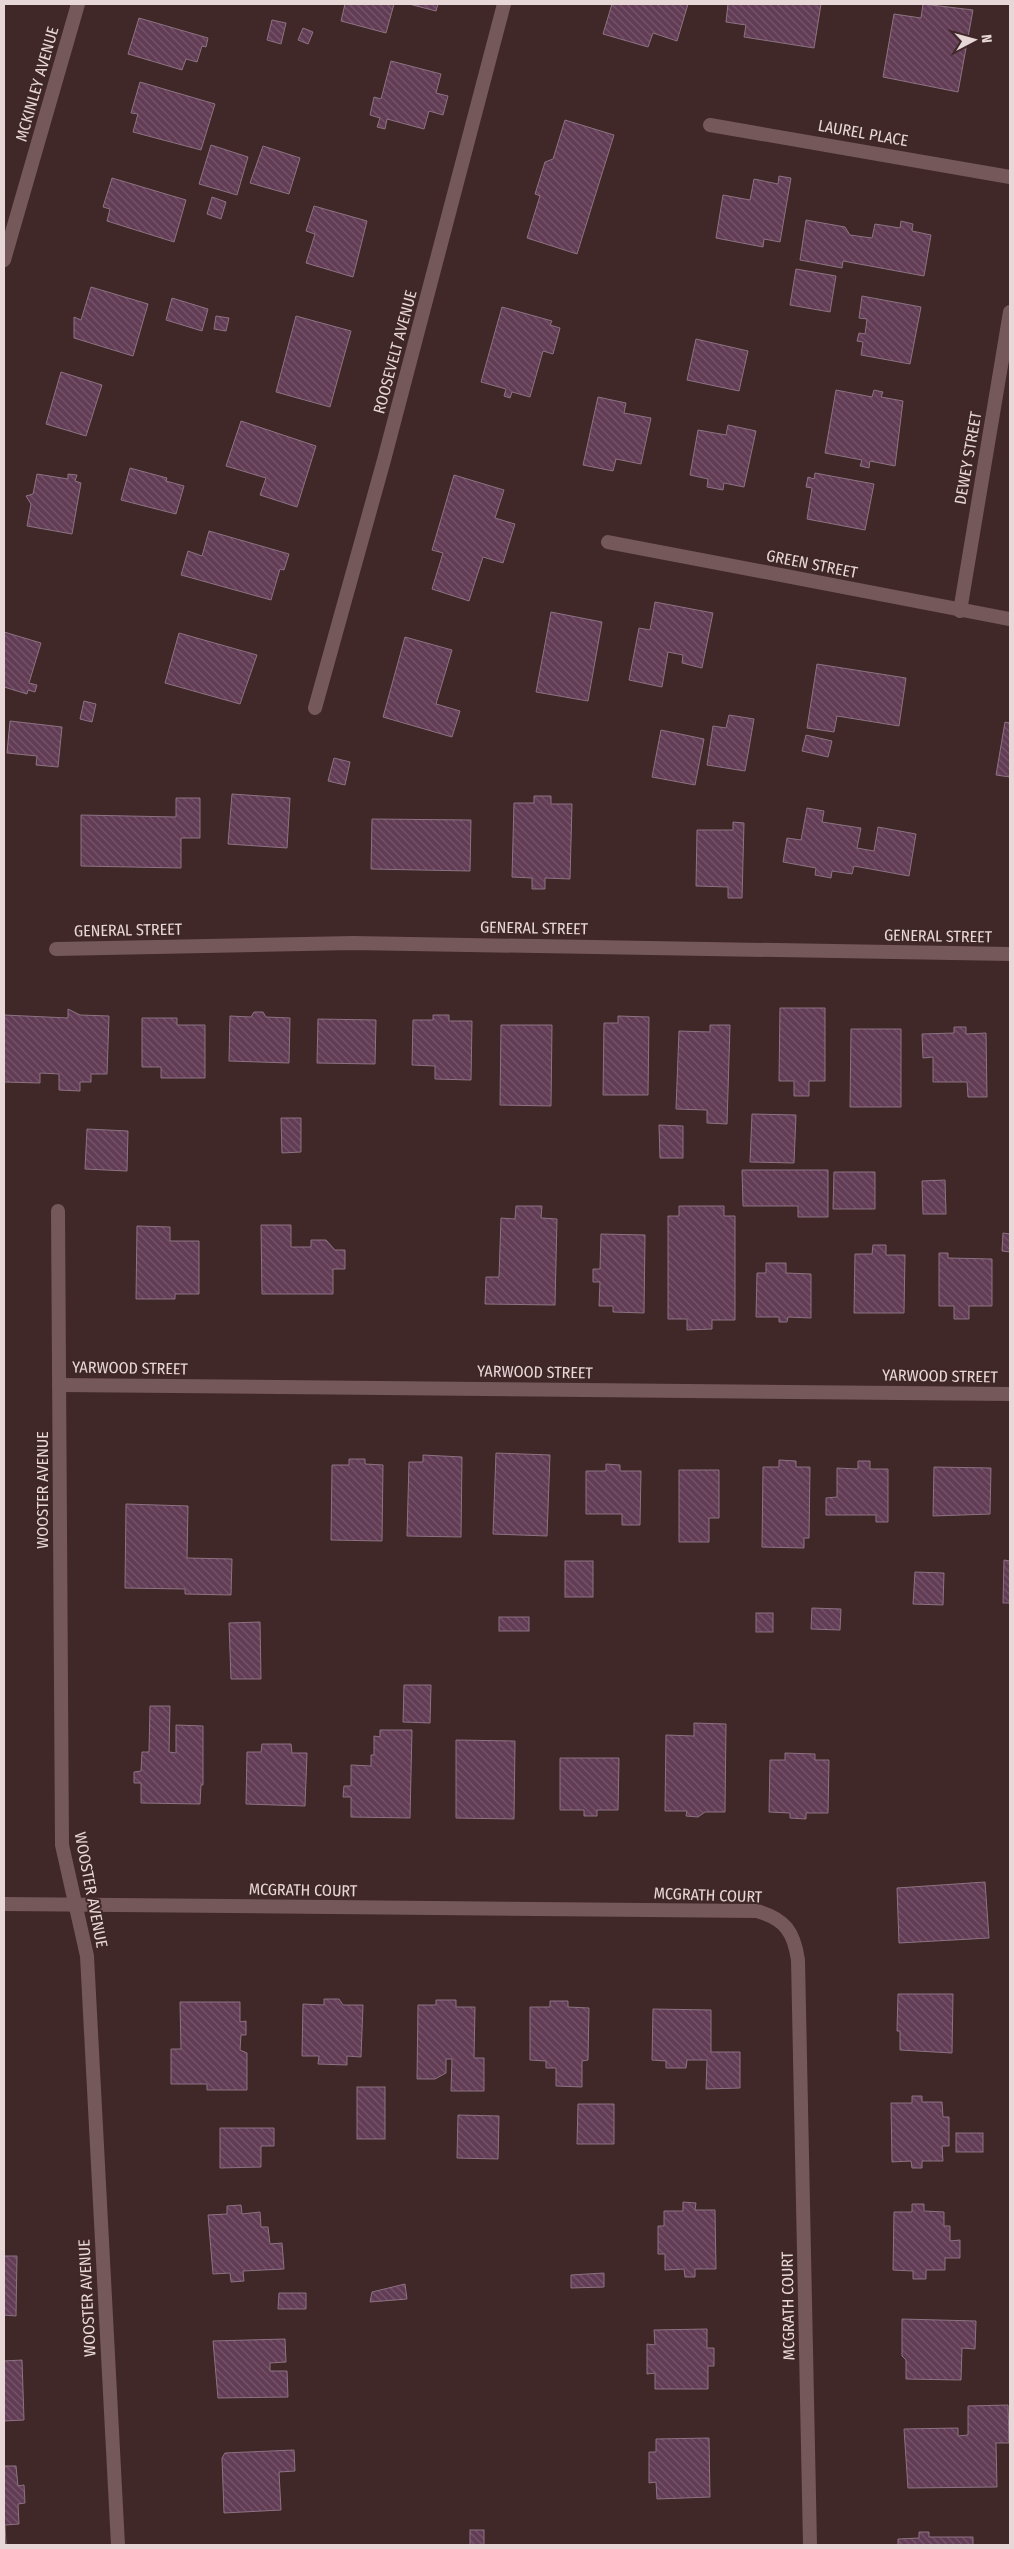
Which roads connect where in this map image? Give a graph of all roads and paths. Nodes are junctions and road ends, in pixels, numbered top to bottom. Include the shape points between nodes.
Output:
1 (78, 4) edge
2 (504, 4) edge
3 (710, 125) dead end
4 (1010, 177) edge
5 (4, 260) edge
6 (1010, 312) edge
7 (608, 542) dead end
8 (960, 611) junction
9 (1010, 619) edge
10 (315, 708) dead end
11 (56, 949) dead end
12 (1010, 954) edge
13 (58, 1211) dead end
14 (58, 1385) junction
15 (1010, 1394) edge
16 (4, 1904) edge
17 (76, 1905) junction
18 (118, 2545) edge
19 (810, 2545) edge

1 - 5 street, MCKINLEY AVENUE
2 - 10 street, ROOSEVELT AVENUE
3 - 4 street, LAUREL PLACE
6 - 8 street, DEWEY STREET
7 - 8 street, GREEN STREET
8 - 9 street, GREEN STREET
11 - 12 street, GENERAL STREET via 353,943
13 - 14 street, WOOSTER AVENUE
14 - 15 street, YARWOOD STREET
14 - 17 street, WOOSTER AVENUE via 62,1845
16 - 17 street, MCGRATH COURT
17 - 18 street, WOOSTER AVENUE via 87,1956
17 - 19 street, MCGRATH COURT via 757,1911 773,1916 787,1928 796,1942 798,1960

